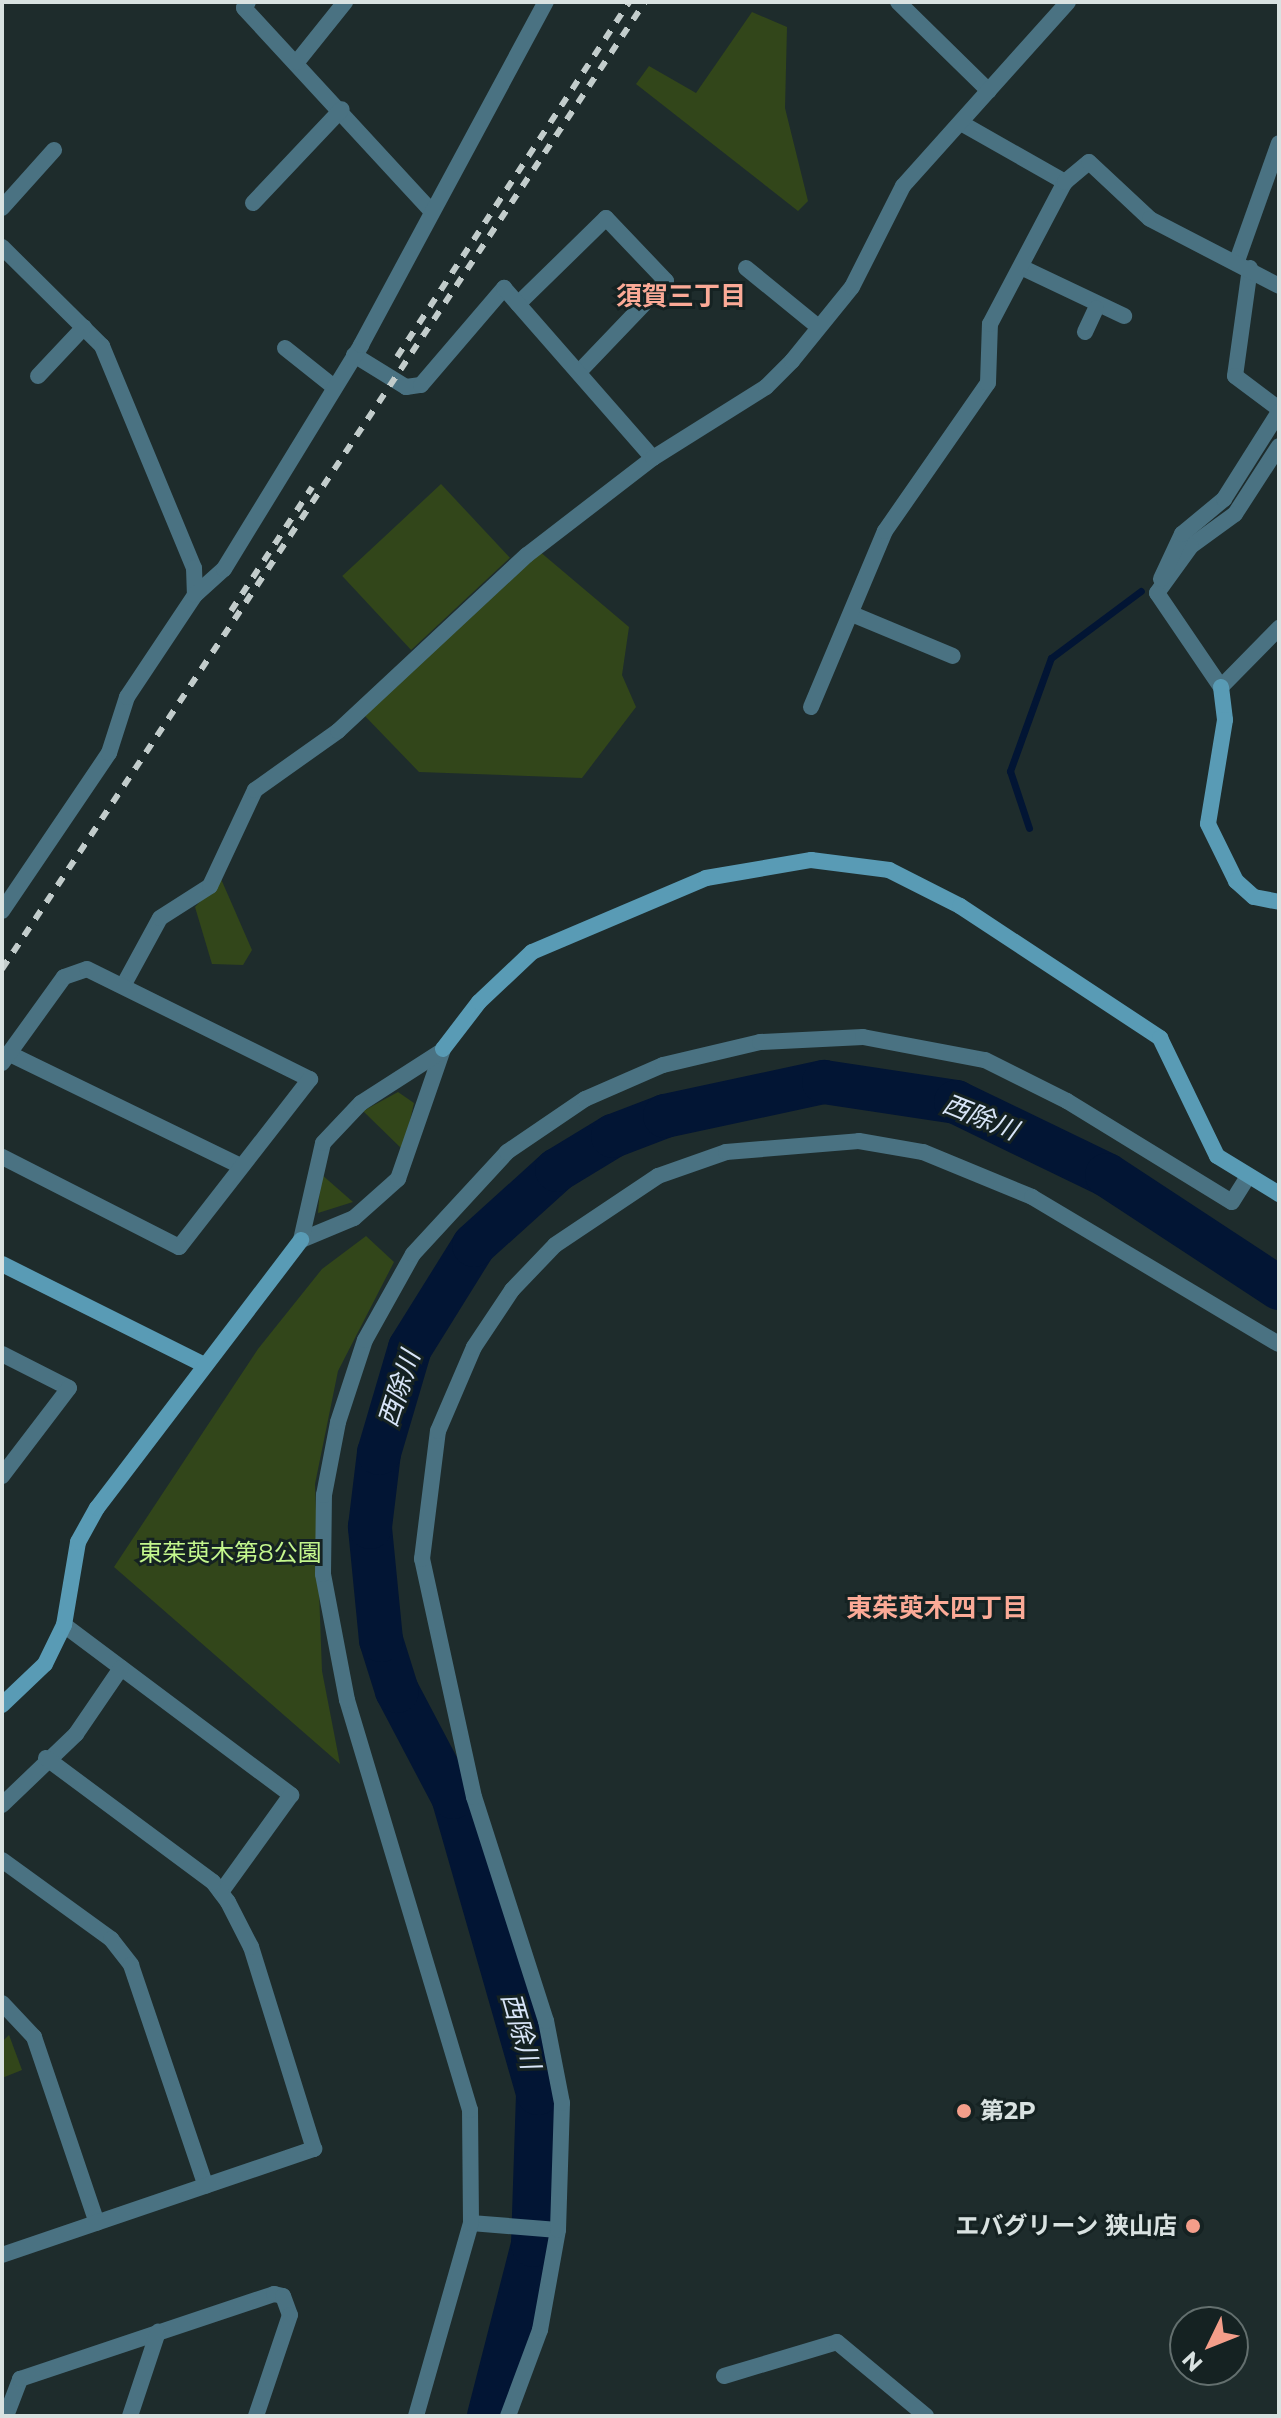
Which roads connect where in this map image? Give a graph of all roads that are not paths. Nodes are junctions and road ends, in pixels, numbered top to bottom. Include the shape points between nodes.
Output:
1 (248, 2) edge
2 (345, 2) edge
3 (546, 2) edge
4 (898, 2) edge
5 (1068, 2) edge
6 (297, 62) junction
7 (989, 91) junction
8 (342, 109) junction
9 (961, 123) junction
10 (1279, 143) edge
11 (54, 150) dead end
12 (1065, 182) junction
13 (253, 203) dead end
14 (2, 208) edge
15 (432, 212) junction
16 (2, 247) edge
17 (1244, 264) junction
18 (746, 268) dead end
19 (1023, 268) junction
20 (1279, 286) edge
21 (518, 304) junction
22 (1096, 308) junction
23 (1124, 316) dead end
24 (816, 325) junction
25 (84, 327) junction
26 (1085, 332) dead end
27 (285, 348) dead end
28 (354, 355) junction
29 (579, 372) junction
30 (38, 376) dead end
31 (334, 387) junction
32 (1279, 411) edge
33 (1279, 446) edge
34 (653, 458) junction
35 (1157, 593) junction
36 (195, 595) junction
37 (852, 614) junction
38 (1279, 628) edge
39 (953, 656) dead end
40 (1221, 687) junction
41 (811, 707) dead end
42 (1279, 902) edge
43 (2, 911) edge
44 (123, 986) junction
45 (443, 1049) junction
46 (7, 1059) edge
47 (2, 1157) edge
48 (241, 1166) junction
49 (1248, 1176) junction
50 (1279, 1194) edge
51 (301, 1240) junction
52 (2, 1264) edge
53 (1279, 1344) edge
54 (2, 1354) edge
55 (205, 1365) junction
56 (3, 1472) edge
57 (64, 1625) junction
58 (121, 1668) junction
59 (2, 1705) edge
60 (46, 1758) junction
61 (2, 1805) edge
62 (2, 1860) edge
63 (221, 1892) junction
64 (2, 2003) edge
65 (206, 2186) junction
66 (97, 2223) junction
67 (477, 2223) junction
68 (554, 2230) junction
69 (2, 2255) edge
70 (158, 2332) junction
71 (724, 2376) dead end
72 (6, 2416) edge
73 (130, 2416) edge
74 (256, 2416) edge
75 (416, 2416) edge
76 (508, 2416) edge
77 (926, 2416) edge

1 - 6 street via 244,8
2 - 6 street
3 - 15 street
4 - 7 street
5 - 7 street
6 - 8 street
7 - 9 street
8 - 13 street
8 - 15 street
9 - 12 street
9 - 24 street via 903,186 852,287
10 - 17 street
11 - 14 street
12 - 17 street via 1089,162 1150,219
12 - 19 street via 1031,237
15 - 28 street
16 - 25 street
17 - 20 street
17 - 32 street via 1235,376
18 - 24 street
19 - 22 street
19 - 37 street via 990,324 988,383 885,531
21 - 28 street via 504,288 421,385 406,387
21 - 29 street
21 - 29 street via 606,218 666,281
22 - 23 street
22 - 26 street
24 - 34 street via 766,387
25 - 30 street
25 - 36 street via 102,346 188,553
27 - 31 street
28 - 31 street
29 - 34 street
31 - 36 street via 224,569
32 - 35 street via 1224,499 1170,552
33 - 35 street via 1235,514 1191,546
34 - 44 street via 527,555 338,731 255,790 210,886 160,918
35 - 40 street
36 - 43 street via 127,697 109,753
37 - 39 street
37 - 41 street via 825,661
38 - 40 street
40 - 42 street via 1225,720 1208,824 1236,881 1254,897
44 - 46 street via 87,969 64,977
44 - 48 street via 310,1079
45 - 49 street via 532,952 736,869 811,860 889,870 960,906 1160,1038 1217,1156
45 - 51 street via 390,1091 361,1103 323,1143
45 - 51 street via 398,1179 354,1218
46 - 48 street
47 - 48 street via 179,1247
49 - 50 street
49 - 67 street via 1232,1202 1067,1101 985,1060 863,1037 760,1042 663,1065 585,1099 507,1152 413,1254 365,1340 338,1422 324,1495 323,1574 347,1700 470,2110
51 - 55 street
52 - 55 street
53 - 68 street via 1032,1197 923,1152 859,1141 726,1152 658,1176 555,1245 512,1290 474,1347 438,1431 422,1559 474,1797 558,2074 565,2182
54 - 56 street via 69,1388
55 - 57 street via 90,1519 78,1542
57 - 58 street
57 - 59 street via 45,1664
58 - 60 street via 76,1734
58 - 63 street via 291,1795
60 - 61 street
60 - 63 street
62 - 65 street via 111,1939 131,1965
63 - 65 street via 251,1947 314,2149
64 - 66 street via 34,2037
65 - 66 street
66 - 69 street
67 - 68 street
67 - 75 street
68 - 76 street via 540,2330
70 - 72 street via 20,2379
70 - 73 street
70 - 74 street via 283,2296 290,2315
71 - 77 street via 837,2342

